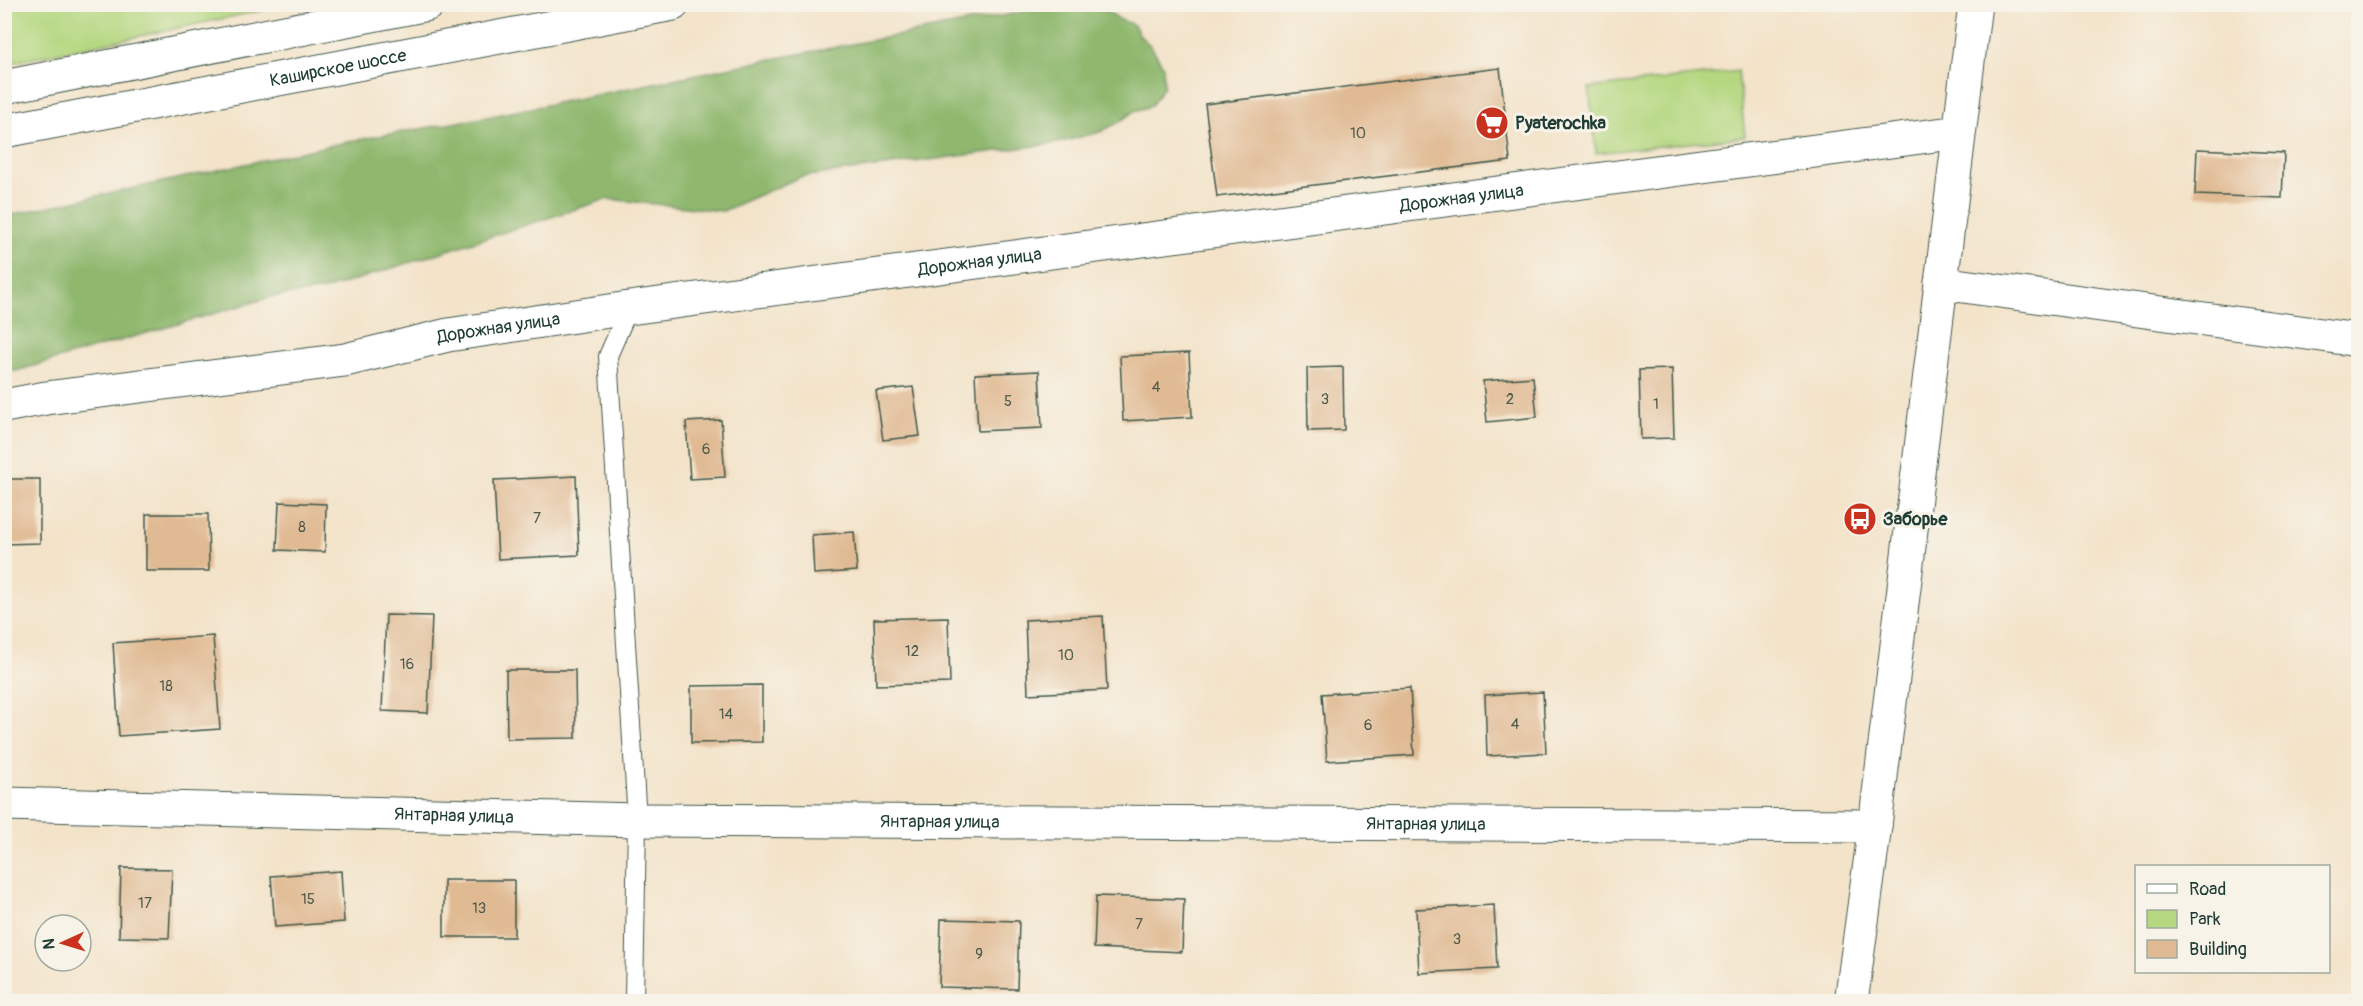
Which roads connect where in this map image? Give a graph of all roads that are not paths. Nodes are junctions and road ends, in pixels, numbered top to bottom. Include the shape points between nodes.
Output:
1 (428, 4) edge
2 (673, 4) edge
3 (1975, 4) edge
4 (4, 87) edge
5 (4, 131) edge
6 (1959, 132) junction
7 (1941, 283) junction
8 (629, 309) junction
9 (2358, 340) edge
10 (4, 406) edge
11 (4, 804) edge
12 (637, 820) junction
13 (1875, 826) junction
14 (634, 1002) edge
15 (1851, 1002) edge

1 - 4 street
2 - 5 street, Каширское шоссе
3 - 6 street
6 - 7 street
6 - 8 street, Дорожная улица
7 - 9 street
7 - 13 street
8 - 10 street, Дорожная улица via 448,335 345,360
8 - 12 lane via 608,356
11 - 12 street, Янтарная улица
12 - 13 street, Янтарная улица
12 - 14 lane
13 - 15 street

